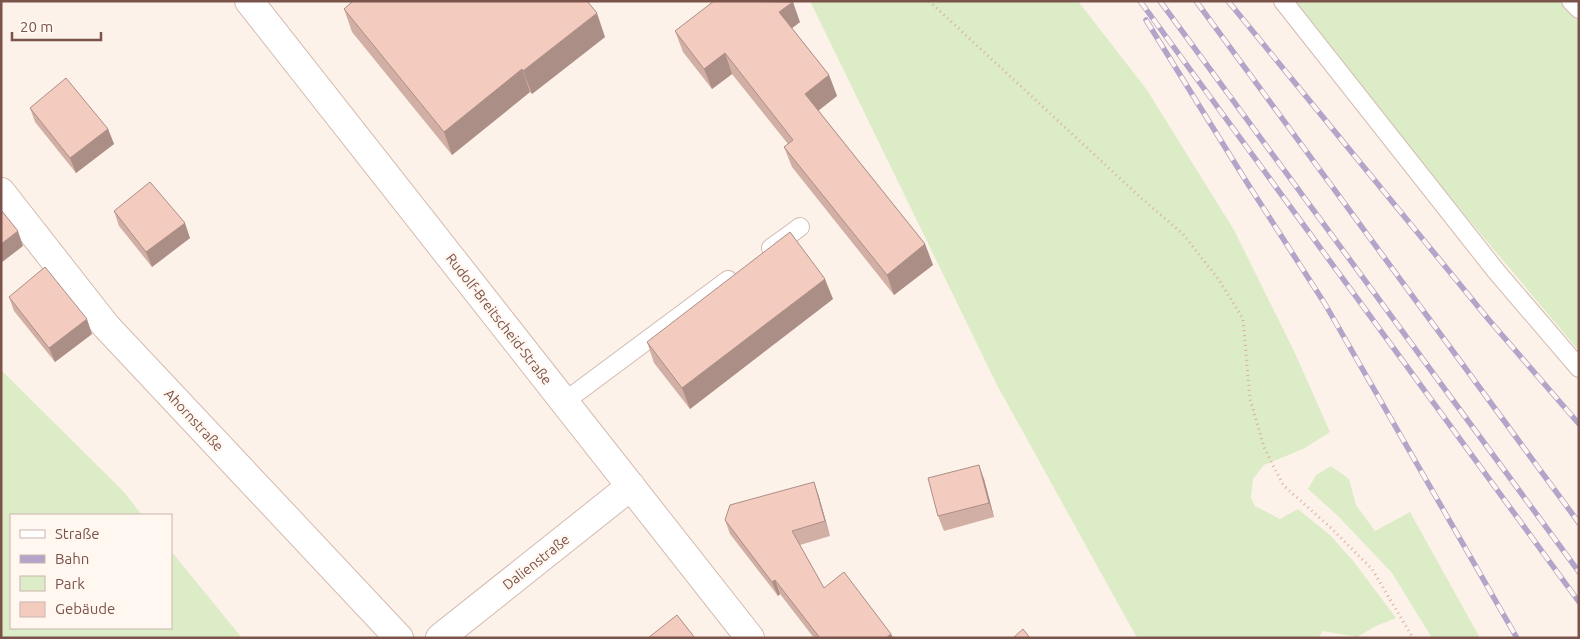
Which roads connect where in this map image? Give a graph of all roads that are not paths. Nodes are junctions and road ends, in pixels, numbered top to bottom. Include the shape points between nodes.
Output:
1 (249, 1) edge
2 (1282, 1) edge
3 (1572, 1) edge
4 (1579, 9) edge
5 (1, 192) edge
6 (800, 227) dead end
7 (761, 256) edge
8 (745, 268) edge
9 (1579, 368) edge
10 (564, 402) junction
11 (631, 486) junction
12 (399, 638) edge
13 (440, 638) edge
14 (750, 638) edge

1 - 10 street, Rudolf-Breitscheid-Straße
2 - 9 lane via 1496,271
3 - 4 lane
5 - 12 street, Ahornstraße via 106,326
6 - 7 lane
8 - 10 lane
10 - 11 street, Rudolf-Breitscheid-Straße
11 - 13 street, Dalienstraße
11 - 14 street, Rudolf-Breitscheid-Straße

